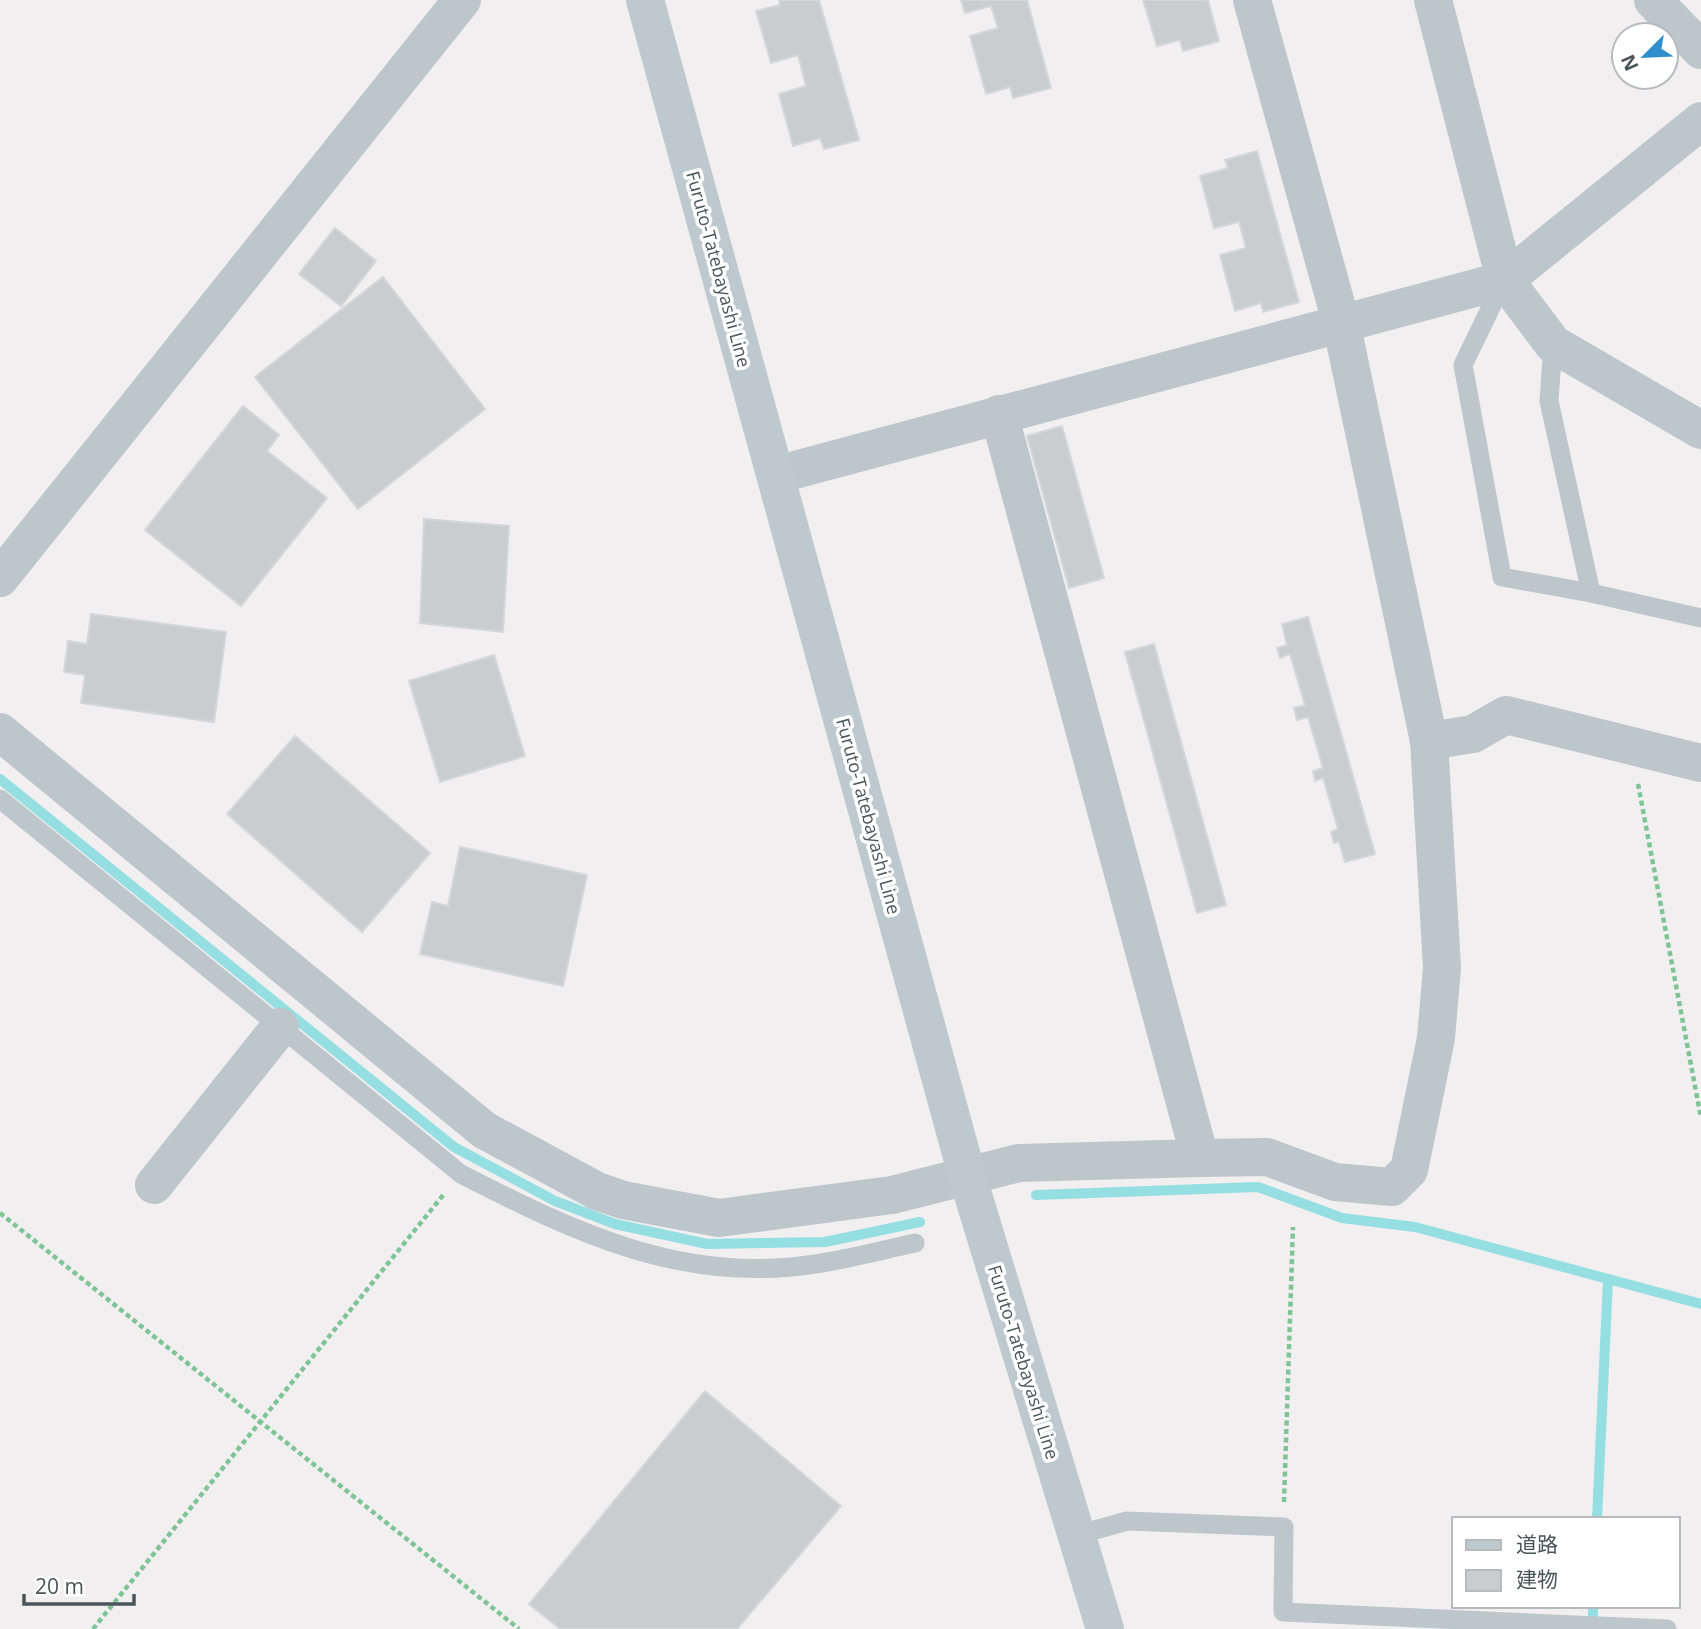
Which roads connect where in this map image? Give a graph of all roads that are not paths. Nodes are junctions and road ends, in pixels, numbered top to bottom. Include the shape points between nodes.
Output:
1 (462, 0) edge
2 (645, 0) edge
3 (1252, 0) edge
4 (1433, 0) edge
5 (1653, 0) edge
6 (1701, 50) edge
7 (1701, 121) edge
8 (1505, 280) junction
9 (1341, 323) junction
10 (1553, 344) junction
11 (999, 414) junction
12 (1701, 430) edge
13 (776, 475) junction
14 (0, 578) edge
15 (1591, 593) junction
16 (1701, 618) edge
17 (0, 732) edge
18 (1429, 741) junction
19 (1701, 762) edge
20 (0, 799) edge
21 (280, 1027) junction
22 (1200, 1158) junction
23 (967, 1175) junction
24 (154, 1185) dead end
25 (915, 1243) dead end
26 (1077, 1535) junction
27 (1105, 1629) edge
28 (1667, 1629) edge

1 - 14 street
2 - 13 main road, Furuto-Tatebayashi Line
3 - 9 street
4 - 8 street
5 - 6 street
7 - 8 street
8 - 9 street
8 - 10 street
8 - 15 lane via 1463,365 1502,577
9 - 11 street
9 - 18 street
10 - 12 street
10 - 15 lane via 1549,401
11 - 13 street
11 - 22 street
13 - 23 main road, Furuto-Tatebayashi Line
15 - 16 lane
17 - 23 street via 484,1130 597,1191 719,1218 892,1195
18 - 19 street via 1473,734 1506,715
18 - 22 street via 1442,968 1436,1038 1409,1170 1392,1186 1335,1182 1267,1157
20 - 21 lane
21 - 24 street
21 - 25 lane via 461,1174 583,1234 707,1266 748,1268 814,1264
22 - 23 street via 1019,1163
23 - 26 main road, Furuto-Tatebayashi Line
26 - 27 main road, Furuto-Tatebayashi Line
26 - 28 lane via 1127,1521 1284,1527 1283,1612

